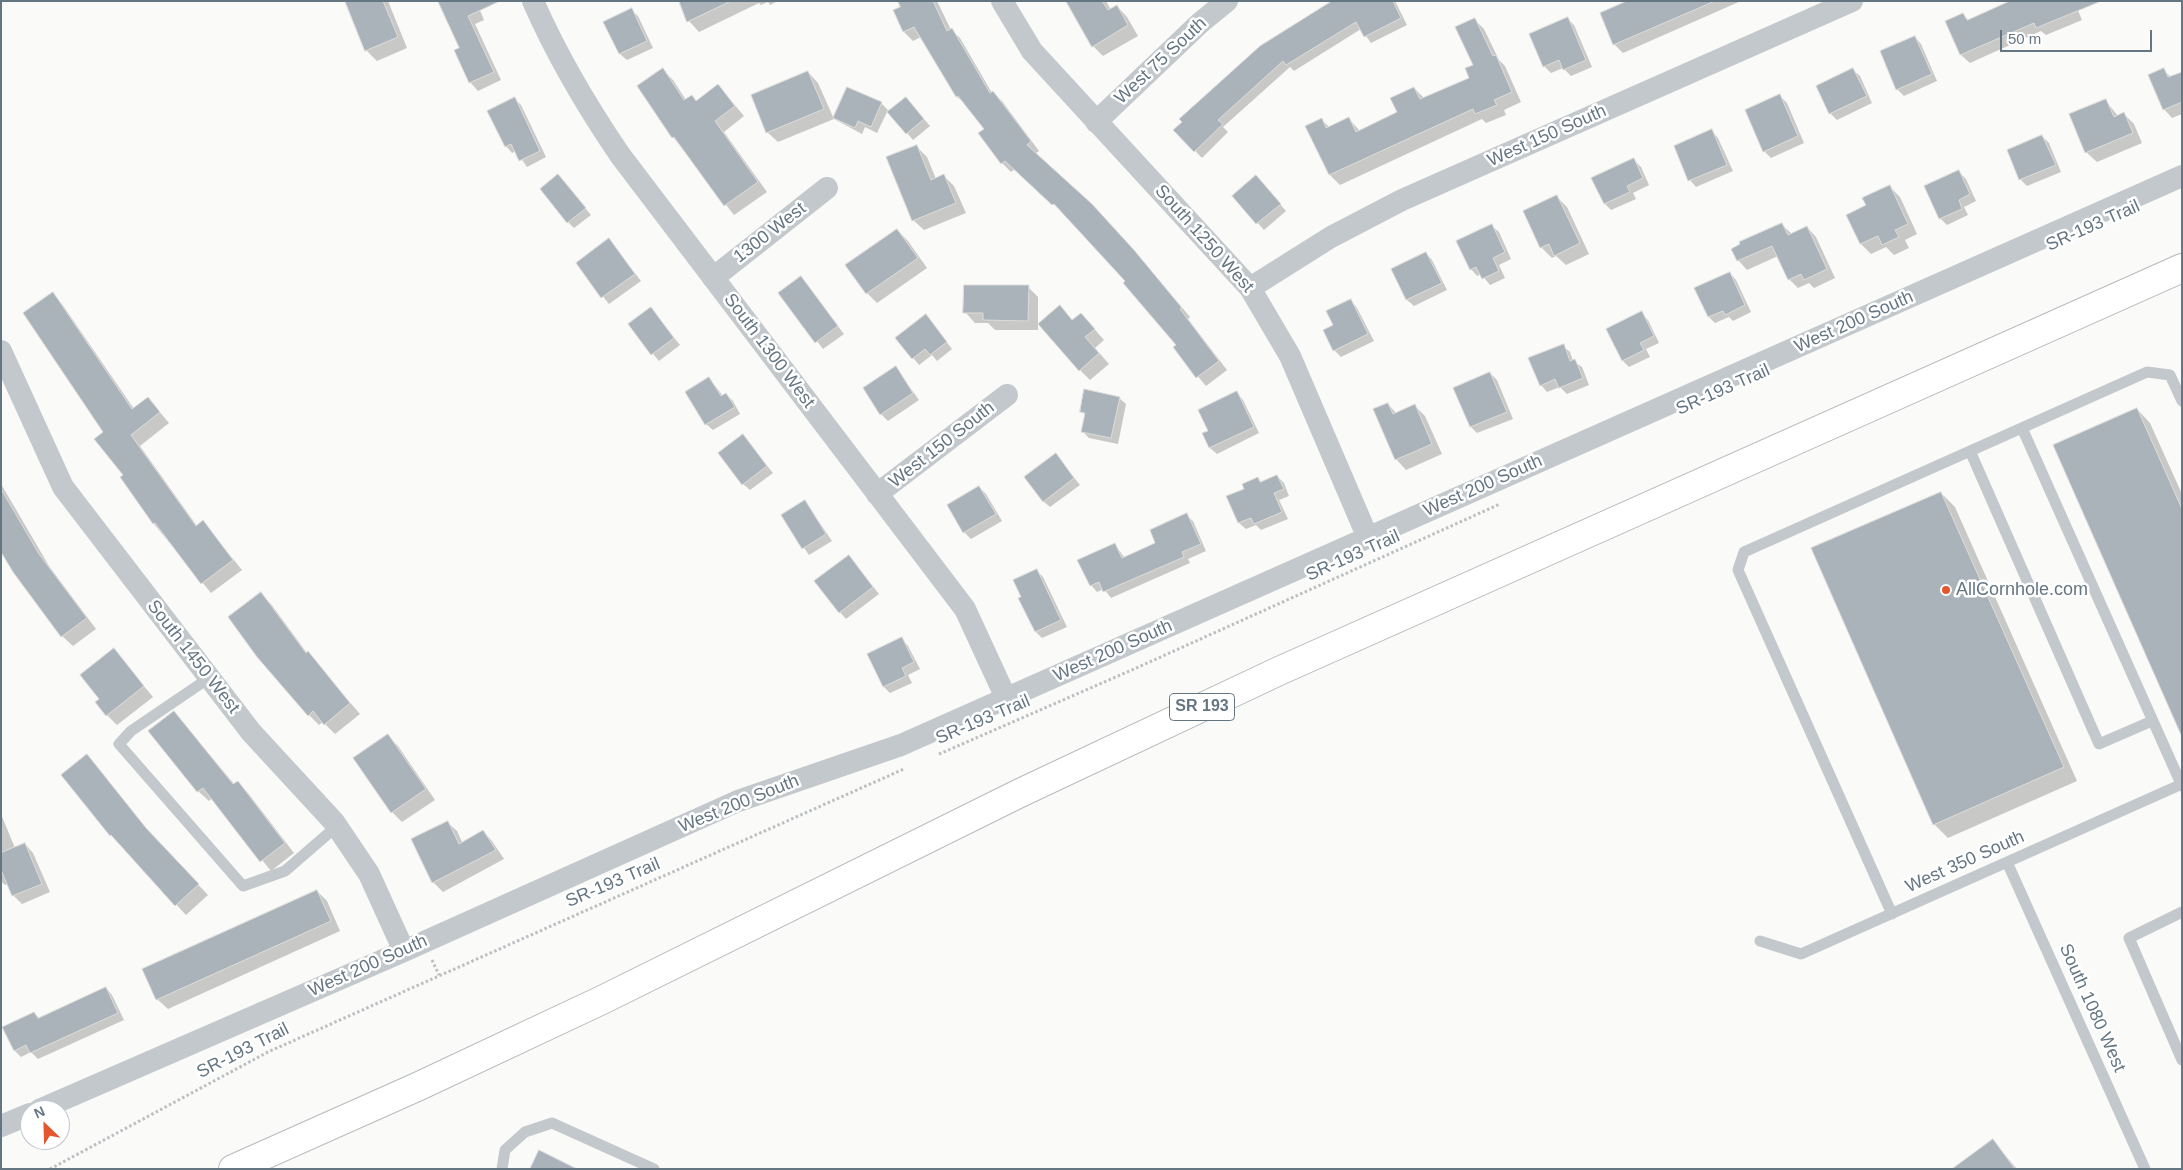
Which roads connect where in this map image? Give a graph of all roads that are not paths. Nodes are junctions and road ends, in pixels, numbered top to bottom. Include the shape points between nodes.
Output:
1 (533, 1) edge
2 (1002, 1) edge
3 (1227, 1) edge
4 (1852, 1) edge
5 (1096, 122) junction
6 (2182, 176) edge
7 (827, 188) dead end
8 (2182, 268) edge
9 (713, 278) junction
10 (1250, 288) junction
11 (1, 350) edge
12 (1007, 395) dead end
13 (2182, 401) edge
14 (2022, 428) junction
15 (1970, 451) junction
16 (878, 494) junction
17 (1368, 538) junction
18 (210, 678) junction
19 (1006, 698) junction
20 (2152, 721) junction
21 (2181, 785) edge
22 (337, 826) junction
23 (2007, 862) junction
24 (2182, 912) edge
25 (1892, 914) junction
26 (1760, 940) dead end
27 (404, 951) junction
28 (2182, 1060) edge
29 (62, 1100) edge
30 (20, 1118) edge
31 (1, 1126) edge
32 (233, 1169) edge
33 (502, 1169) edge
34 (654, 1169) edge
35 (2145, 1169) edge

1 - 9 street, South 1300 West via 552,45 584,103
2 - 5 street, South 1250 West via 1032,51
3 - 5 street, West 75 South
4 - 10 street, West 150 South via 1402,200 1331,236
5 - 10 street, South 1250 West
6 - 17 street, West 200 South
7 - 9 street, 1300 West
8 - 32 main road, SR 193 via 1278,671 1020,793 602,1000
9 - 16 street, South 1300 West
10 - 17 street, South 1250 West via 1290,356
11 - 18 street, South 1450 West via 63,487
12 - 16 street, West 150 South
13 - 14 lane via 2170,375 2147,372
14 - 15 lane
14 - 20 lane
15 - 20 lane via 2099,744
15 - 25 lane via 1744,552 1738,570
16 - 19 street, South 1300 West via 965,609
17 - 19 street, West 200 South
18 - 22 street, South 1450 West via 251,732
18 - 22 lane via 131,732 119,744 243,886 285,870
19 - 27 street, West 200 South via 901,745 738,801
20 - 21 lane
21 - 23 lane, West 350 South
22 - 27 street, South 1450 West via 369,874
23 - 25 lane, West 350 South
23 - 35 lane, South 1080 West
24 - 28 lane via 2129,938
25 - 26 lane, West 350 South via 1801,954
27 - 29 street, West 200 South
30 - 31 street
33 - 34 lane via 505,1150 525,1132 552,1123

